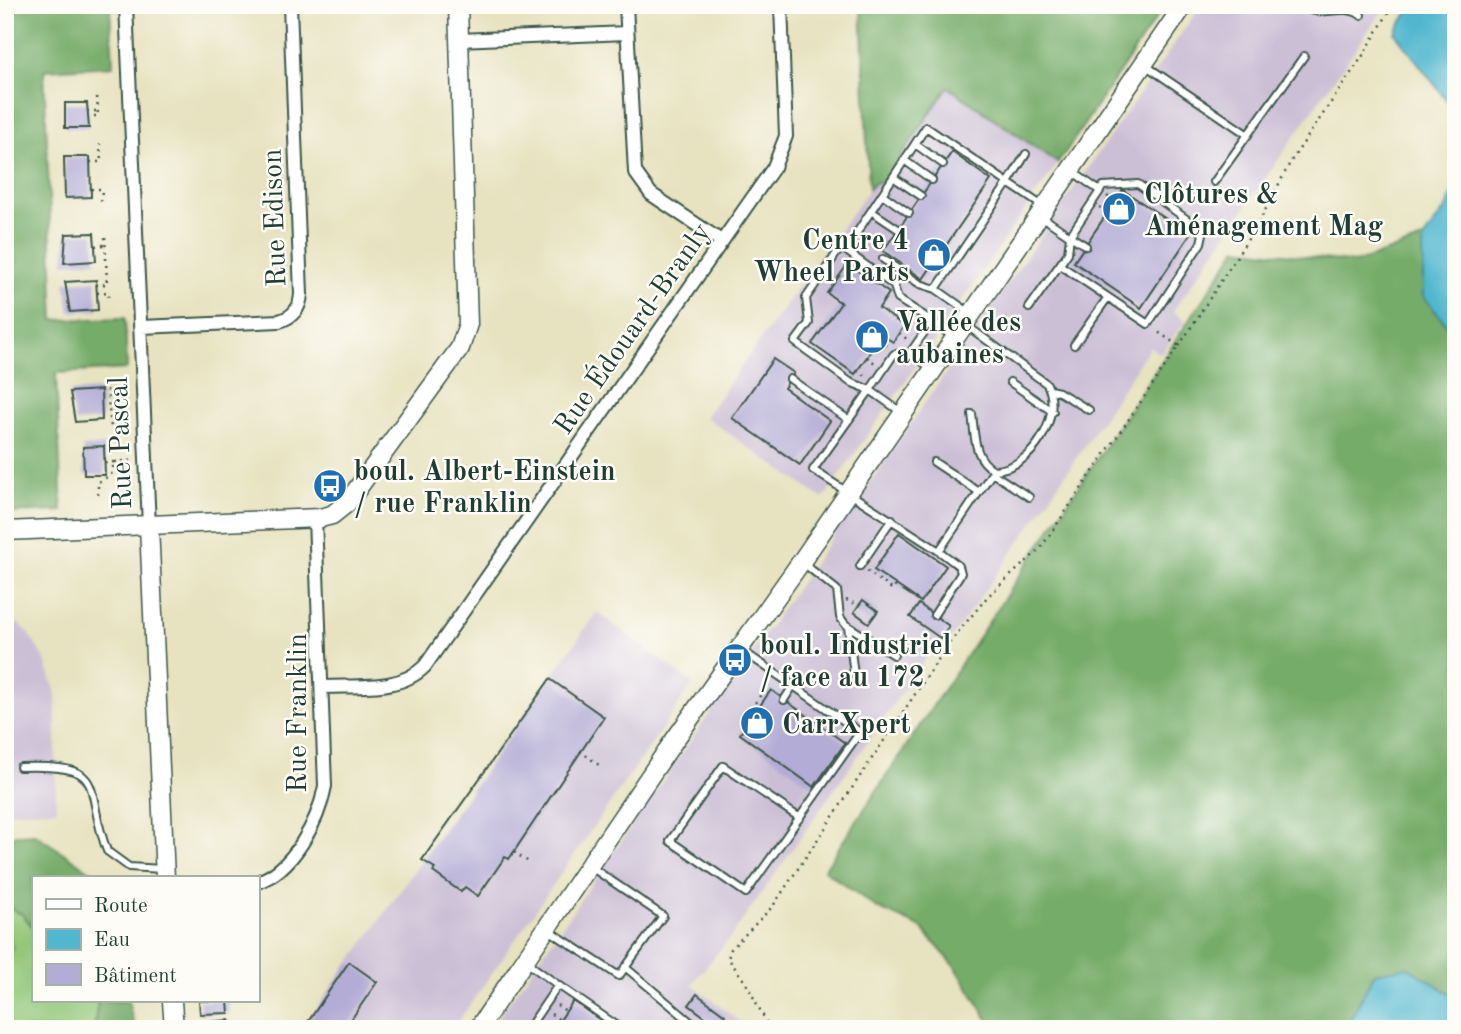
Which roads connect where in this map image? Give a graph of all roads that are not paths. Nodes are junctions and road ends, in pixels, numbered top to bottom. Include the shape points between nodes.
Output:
1 (126, 5) edge
2 (290, 5) edge
3 (458, 5) edge
4 (626, 5) edge
5 (781, 5) edge
6 (1184, 5) edge
7 (1301, 5) edge
8 (1361, 15) dead end
9 (627, 33) junction
10 (459, 40) junction
11 (1304, 56) dead end
12 (1142, 64) junction
13 (1248, 135) junction
14 (915, 144) junction
15 (1026, 154) dead end
16 (904, 160) junction
17 (943, 164) dead end
18 (1070, 169) junction
19 (893, 177) junction
20 (932, 180) dead end
21 (1214, 182) dead end
22 (1008, 183) junction
23 (1100, 191) junction
24 (882, 194) junction
25 (921, 196) dead end
26 (871, 211) junction
27 (1042, 211) junction
28 (909, 213) dead end
29 (898, 229) dead end
30 (856, 234) dead end
31 (1070, 236) junction
32 (722, 242) junction
33 (1086, 246) dead end
34 (883, 259) dead end
35 (1060, 265) junction
36 (936, 289) junction
37 (1123, 295) dead end
38 (1108, 297) junction
39 (1117, 303) junction
40 (1030, 308) dead end
41 (932, 321) junction
42 (963, 325) junction
43 (141, 327) junction
44 (1074, 345) dead end
45 (910, 353) junction
46 (933, 369) junction
47 (790, 379) dead end
48 (1010, 382) dead end
49 (870, 390) junction
50 (1050, 390) junction
51 (1088, 411) dead end
52 (1053, 412) junction
53 (902, 413) junction
54 (972, 414) dead end
55 (849, 421) junction
56 (934, 462) dead end
57 (993, 471) junction
58 (849, 492) junction
59 (979, 492) junction
60 (1029, 497) dead end
61 (315, 518) junction
62 (892, 519) junction
63 (149, 526) junction
64 (5, 531) edge
65 (939, 551) junction
66 (801, 562) junction
67 (860, 566) dead end
68 (934, 615) dead end
69 (848, 626) junction
70 (739, 648) junction
71 (894, 655) dead end
72 (854, 676) dead end
73 (793, 686) junction
74 (323, 687) junction
75 (784, 700) dead end
76 (20, 766) dead end
77 (800, 818) junction
78 (589, 865) junction
79 (164, 874) edge
80 (259, 881) edge
81 (546, 928) junction
82 (524, 961) junction
83 (625, 967) junction
84 (558, 985) junction
85 (172, 1002) edge
86 (174, 1029) edge
87 (478, 1029) edge
88 (528, 1029) edge
89 (622, 1029) edge
90 (699, 1029) edge

1 - 43 street, Rue Pascal
2 - 43 street, Rue Edison via 298,308 279,321
3 - 10 street
4 - 9 street
5 - 32 street, Rue Édouard-Branly via 784,144 774,167
6 - 12 street
7 - 8 lane via 1318,12 1344,8
9 - 10 street
9 - 32 street via 632,158 638,177 651,194
10 - 61 street via 469,306 466,332 460,348 355,494 332,515
11 - 13 lane
12 - 13 lane
12 - 18 street
13 - 21 lane
14 - 16 lane
14 - 17 lane
14 - 22 lane via 926,127
15 - 22 lane
16 - 19 lane
16 - 20 lane
18 - 23 lane
18 - 27 street
19 - 24 lane
19 - 25 lane
22 - 27 lane
22 - 36 lane
23 - 31 lane
23 - 39 lane via 1138,184 1203,234 1148,324
24 - 26 lane
24 - 28 lane
26 - 29 lane
26 - 30 lane
27 - 31 lane
27 - 42 street
31 - 33 lane
31 - 35 lane via 1068,253
32 - 74 street, Rue Édouard-Branly via 425,666 397,683
34 - 36 lane via 920,284
35 - 38 lane
35 - 40 lane
36 - 42 lane
37 - 39 lane
38 - 39 lane
38 - 44 lane
41 - 42 lane
41 - 45 lane
41 - 49 lane via 898,299 894,286 841,247 806,298 808,323 795,342 850,382
42 - 46 street
42 - 50 lane via 1039,377
43 - 63 street, Rue Pascal
45 - 46 lane
45 - 49 lane via 894,354
46 - 53 street
47 - 55 lane
48 - 52 lane
49 - 53 lane
49 - 55 lane
50 - 51 lane
50 - 52 lane
52 - 57 lane via 1021,461
53 - 58 street
54 - 57 lane via 978,454
55 - 58 lane via 813,470
56 - 59 lane
57 - 59 lane
57 - 60 lane
58 - 62 lane
58 - 66 street
59 - 65 lane
61 - 63 street
61 - 74 street, Rue Franklin
62 - 65 lane
62 - 67 lane
63 - 64 street
63 - 79 street, Rue Pascal
65 - 68 lane via 959,566 961,573
66 - 69 lane via 834,586 840,617
66 - 70 street
69 - 71 lane
69 - 72 lane
70 - 73 lane
70 - 78 street
73 - 75 lane
73 - 77 lane via 860,732
74 - 80 street, Rue Franklin via 326,775 321,806 282,866
76 - 79 lane via 72,768 86,778 94,793 107,851 129,867
77 - 77 lane via 746,893 670,841 723,766
78 - 81 street
78 - 83 lane via 663,916
81 - 82 street
81 - 83 lane via 619,976
82 - 84 lane
82 - 87 street
83 - 90 lane
84 - 88 lane
84 - 89 lane
85 - 86 street

